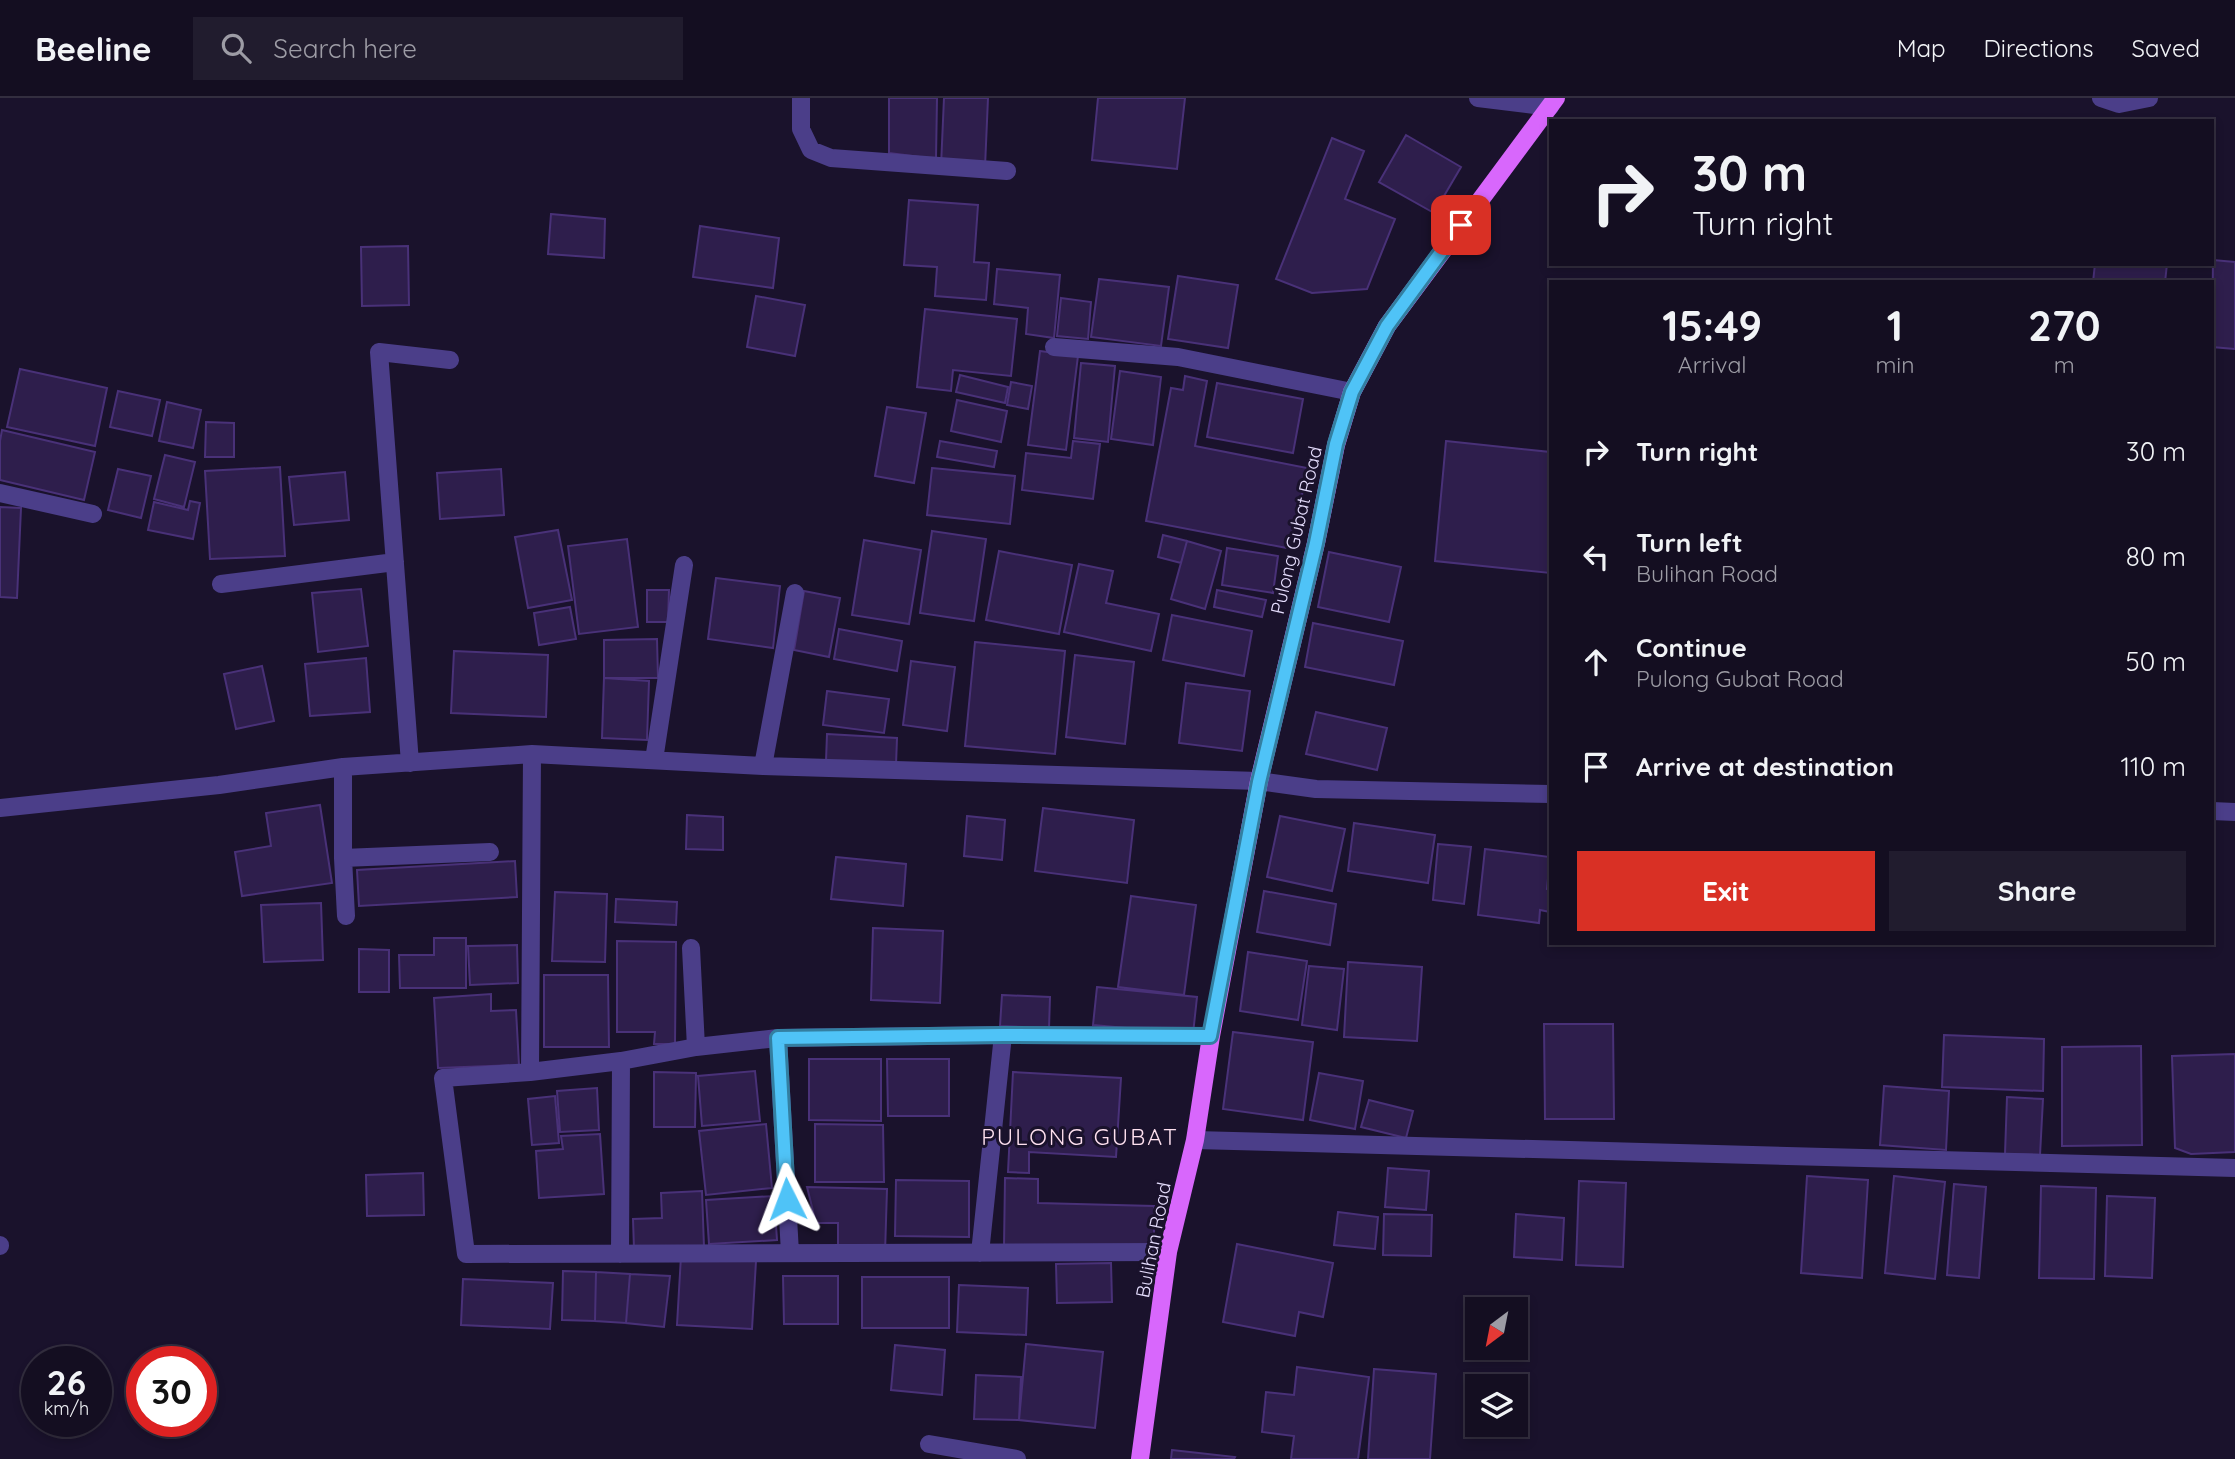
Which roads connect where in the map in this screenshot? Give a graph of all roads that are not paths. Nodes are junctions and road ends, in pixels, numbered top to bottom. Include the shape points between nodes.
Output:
1 (801, 98) edge
2 (1478, 98) edge
3 (2101, 98) edge
4 (2149, 98) edge
5 (1553, 103) edge
6 (1007, 171) dead end
7 (1054, 348) dead end
8 (450, 360) dead end
9 (1352, 392) junction
10 (0, 493) edge
11 (93, 514) dead end
12 (395, 562) junction
13 (684, 565) dead end
14 (221, 584) dead end
15 (795, 593) dead end
16 (532, 754) junction
17 (654, 760) junction
18 (410, 763) junction
19 (764, 766) junction
20 (342, 767) junction
21 (1259, 782) junction
22 (1549, 794) edge
23 (0, 808) edge
24 (2214, 811) edge
25 (2235, 812) edge
26 (490, 852) dead end
27 (343, 859) junction
28 (346, 916) dead end
29 (691, 948) dead end
30 (1003, 1035) junction
31 (1210, 1036) junction
32 (778, 1038) junction
33 (696, 1047) junction
34 (621, 1061) junction
35 (530, 1072) junction
36 (1195, 1140) junction
37 (2235, 1168) edge
38 (1168, 1252) junction
39 (790, 1253) junction
40 (980, 1253) junction
41 (620, 1254) junction
42 (929, 1444) dead end
43 (1017, 1459) edge
44 (1140, 1459) edge

1 - 6 street via 801,129 811,150 831,158
2 - 5 street
3 - 4 street via 2119,104
5 - 9 main road, Pulong Gubat Road via 1387,326
7 - 9 street via 1178,357
8 - 12 street via 379,352
9 - 21 main road, Pulong Gubat Road via 1336,444
10 - 11 street
12 - 14 street
12 - 18 street
13 - 17 street
15 - 19 street
16 - 17 street
16 - 18 street
16 - 35 street
17 - 19 street
18 - 20 street
19 - 21 street
20 - 23 street
20 - 27 street
21 - 22 street via 1316,789
21 - 31 main road, Bulihan Road
24 - 25 street
26 - 27 street
27 - 28 street
29 - 33 street
30 - 31 street
30 - 32 street
30 - 40 street
31 - 36 main road, Bulihan Road
32 - 33 street
32 - 39 street
33 - 34 street
34 - 35 street
34 - 41 street
35 - 41 street via 443,1078 466,1254
36 - 37 street
36 - 38 main road, Bulihan Road
38 - 40 street
38 - 44 main road, Bulihan Road
39 - 40 street
39 - 41 street
42 - 43 street

